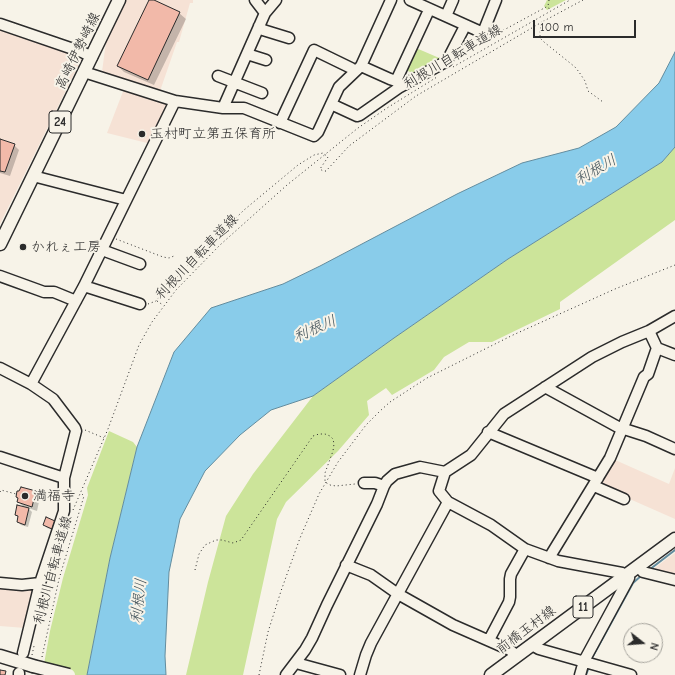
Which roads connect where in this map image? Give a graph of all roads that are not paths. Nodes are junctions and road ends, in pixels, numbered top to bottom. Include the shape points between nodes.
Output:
1 (119, 0) edge
2 (254, 0) edge
3 (276, 0) edge
4 (391, 0) edge
5 (410, 0) edge
6 (453, 0) edge
7 (496, 0) edge
8 (429, 10) junction
9 (265, 13) junction
10 (446, 16) junction
11 (0, 24) edge
12 (259, 26) junction
13 (465, 26) junction
14 (289, 38) dead end
15 (248, 54) junction
16 (92, 57) junction
17 (266, 60) dead end
18 (358, 69) junction
19 (84, 72) junction
20 (218, 76) dead end
21 (235, 82) junction
22 (398, 84) junction
23 (262, 93) dead end
24 (175, 101) junction
25 (331, 104) junction
26 (223, 108) junction
27 (280, 123) junction
28 (33, 176) junction
29 (126, 200) junction
30 (0, 244) edge
31 (102, 250) junction
32 (140, 264) dead end
33 (0, 276) edge
34 (84, 286) junction
35 (76, 301) junction
36 (140, 304) road end
37 (675, 316) edge
38 (648, 331) junction
39 (657, 348) junction
40 (675, 355) edge
41 (0, 368) edge
42 (31, 384) junction
43 (545, 387) junction
44 (624, 429) junction
45 (488, 432) junction
46 (675, 449) edge
47 (0, 459) edge
48 (445, 472) junction
49 (64, 478) junction
50 (364, 482) road end
51 (596, 482) junction
52 (384, 486) junction
53 (624, 499) dead end
54 (448, 502) junction
55 (675, 539) edge
56 (525, 549) junction
57 (550, 558) junction
58 (346, 565) junction
59 (638, 566) junction
60 (625, 575) junction
61 (675, 580) edge
62 (0, 583) edge
63 (40, 583) junction
64 (398, 594) junction
65 (489, 640) junction
66 (532, 645) junction
67 (0, 656) edge
68 (517, 656) junction
69 (32, 659) junction
70 (584, 662) junction
71 (296, 663) junction
72 (69, 675) edge
73 (286, 675) edge
74 (340, 675) edge
75 (360, 675) edge
76 (491, 675) edge
77 (580, 675) edge
78 (631, 675) edge

1 - 16 main road, 高崎伊勢崎線 / 24
2 - 9 street
3 - 9 street
4 - 18 street
5 - 8 street
6 - 10 street
7 - 13 street via 484,30 481,32
8 - 10 street
8 - 22 street
9 - 12 street
10 - 13 street
11 - 16 street
12 - 14 street via 263,30
12 - 15 street
13 - 22 street via 447,61
15 - 17 street
15 - 21 street
16 - 19 main road, 高崎伊勢崎線 / 24
18 - 22 street
18 - 25 street via 339,86
18 - 27 street via 314,50
19 - 24 street
19 - 28 main road, 高崎伊勢崎線 / 24
20 - 21 street
21 - 23 street
21 - 26 street
22 - 25 street via 357,116
24 - 26 street
24 - 29 street
25 - 27 street via 314,136
26 - 27 street via 244,108
28 - 29 street
28 - 30 main road, 高崎伊勢崎線 / 24
29 - 31 street
31 - 32 street
31 - 34 street
33 - 35 street
34 - 35 street
34 - 36 street
35 - 42 street
37 - 38 street
38 - 39 street
38 - 43 street via 592,357
39 - 40 street
39 - 44 street
41 - 42 street
42 - 49 street via 54,399 75,428 76,434
43 - 44 street
43 - 45 street via 504,414
44 - 46 street
44 - 51 street
45 - 48 street via 471,455
45 - 51 street
47 - 49 street
48 - 52 street via 420,467 395,474
48 - 54 street via 439,491
49 - 63 street via 64,511
50 - 52 street
51 - 53 street
51 - 57 street
52 - 58 street
54 - 56 street via 491,525
54 - 64 street
55 - 59 main road, 前橋玉村線 / 11
56 - 57 street
56 - 65 street via 511,574 509,602
57 - 60 street
58 - 64 street via 371,574
58 - 71 street via 312,638
59 - 60 main road, 前橋玉村線 / 11
59 - 61 street via 643,572
60 - 66 main road, 前橋玉村線 / 11
60 - 70 street via 629,578 628,582
62 - 63 street
63 - 69 street
64 - 65 street via 453,625
64 - 75 street via 366,655
65 - 68 street
66 - 68 main road, 前橋玉村線 / 11
66 - 70 street
67 - 69 main road
68 - 76 main road, 前橋玉村線 / 11
69 - 72 main road, bridge
70 - 77 street
70 - 78 street
71 - 73 street
71 - 74 street

